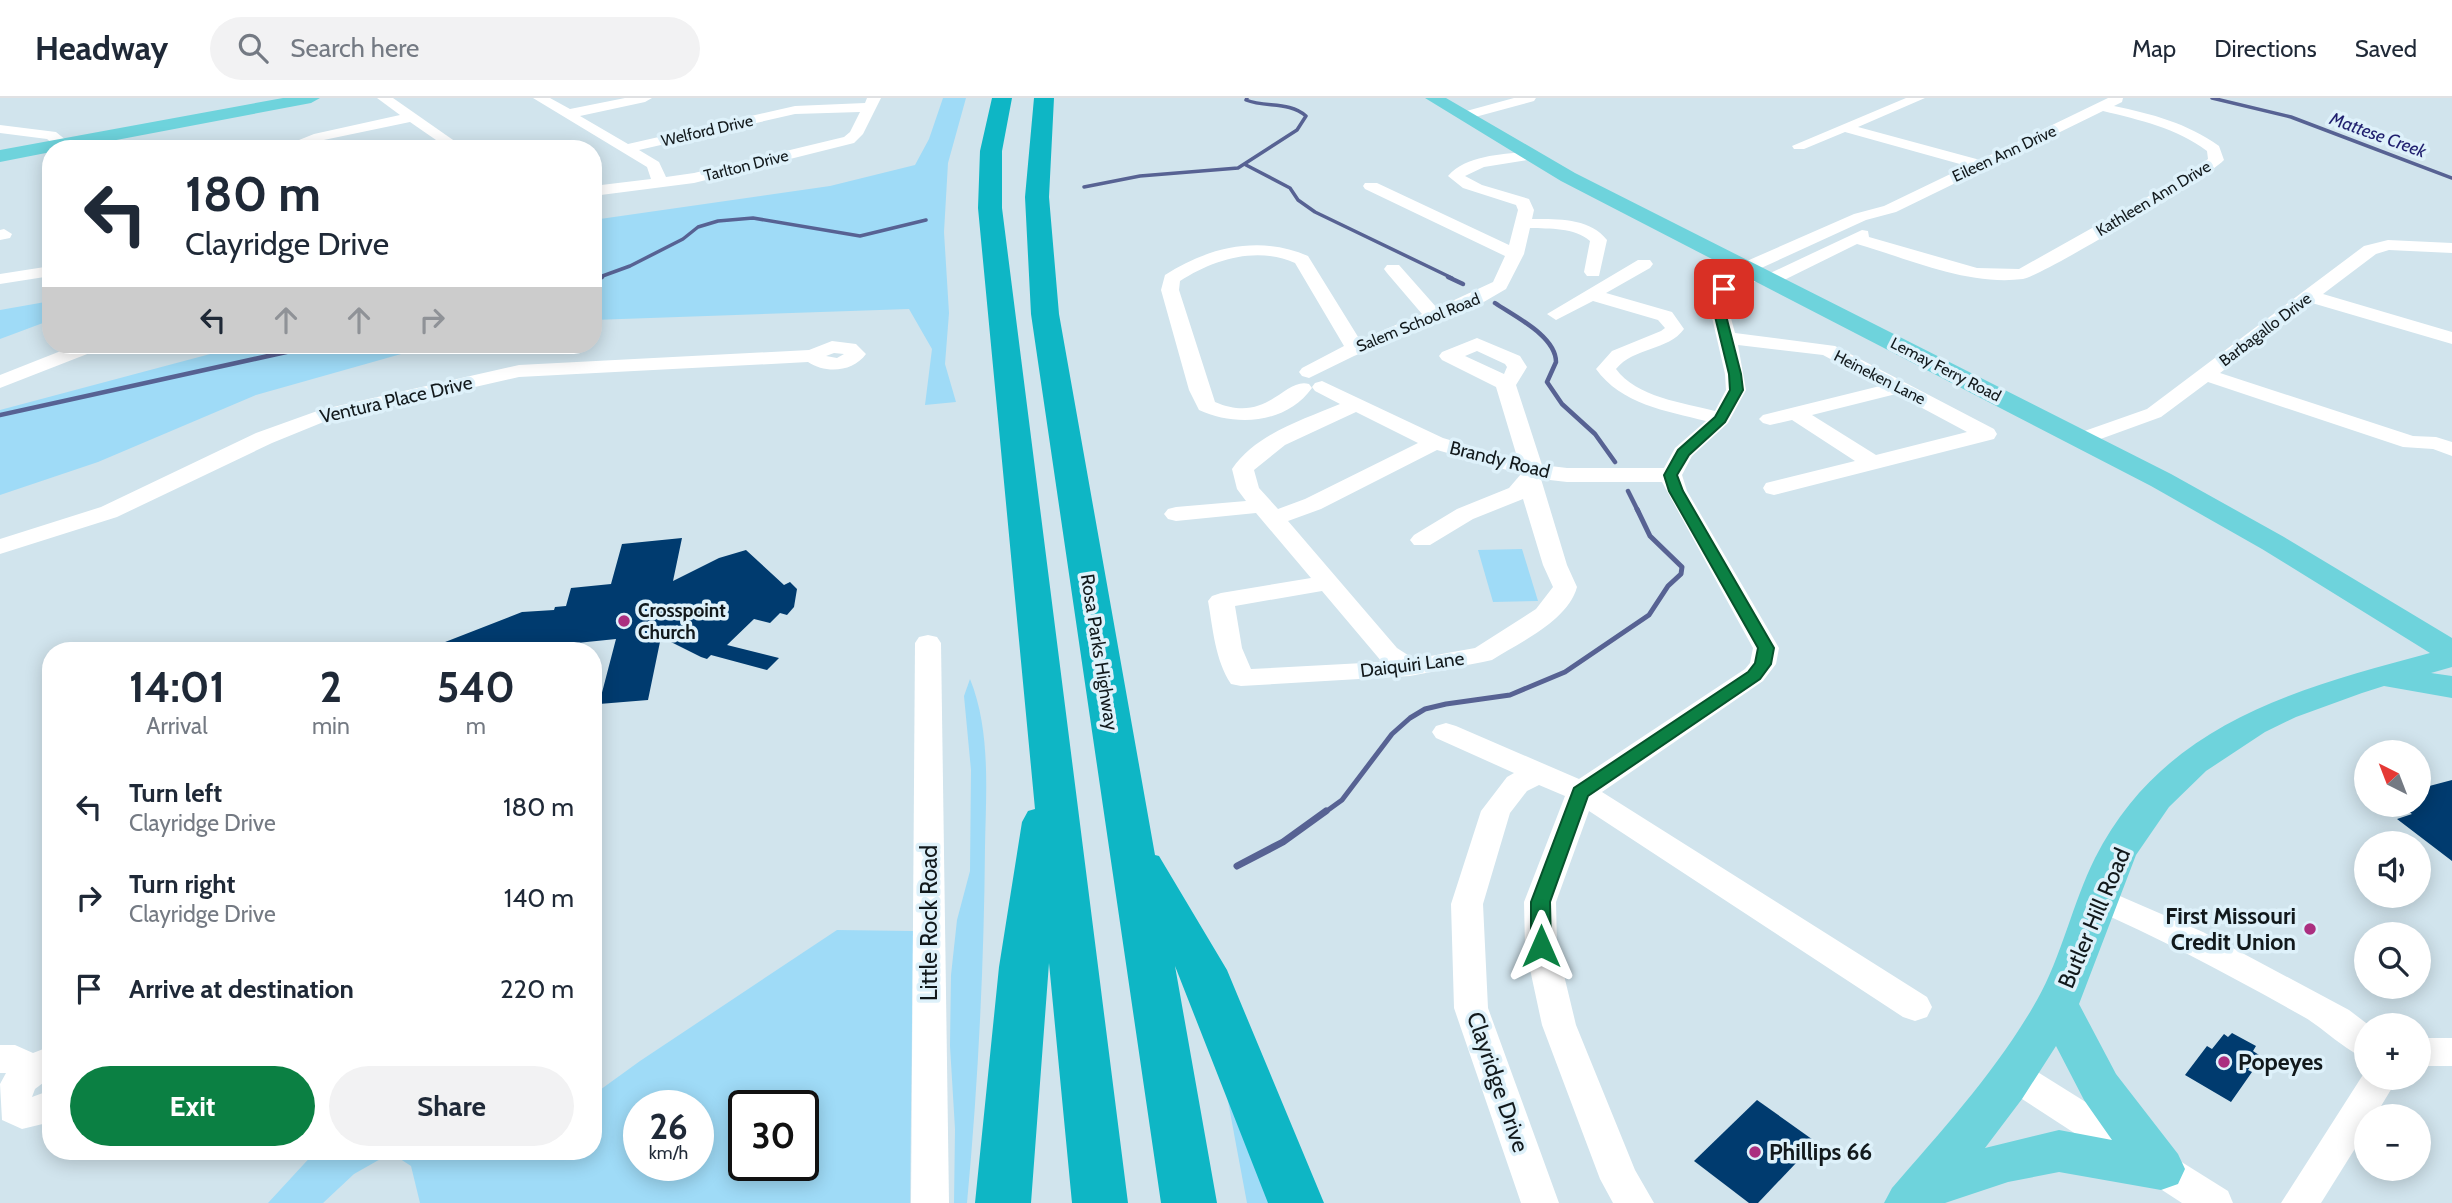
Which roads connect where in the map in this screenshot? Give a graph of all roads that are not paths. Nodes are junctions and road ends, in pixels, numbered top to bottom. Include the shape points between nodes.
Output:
1 (311, 98) edge
2 (386, 98) edge
3 (540, 98) edge
4 (645, 98) edge
5 (1002, 98) edge
6 (1044, 98) edge
7 (1434, 98) edge
8 (1529, 98) edge
9 (1919, 98) edge
10 (2119, 98) edge
11 (872, 102) edge
12 (2102, 107) junction
13 (568, 114) junction
14 (1464, 116) junction
15 (412, 117) junction
16 (1846, 128) junction
17 (0, 129) edge
18 (29, 132) junction
19 (61, 140) edge
20 (102, 140) edge
21 (311, 140) edge
22 (445, 140) edge
23 (1799, 146) dead end
24 (629, 148) junction
25 (42, 150) edge
26 (6, 155) edge
27 (1529, 156) junction
28 (1979, 164) junction
29 (660, 182) junction
30 (1371, 186) dead end
31 (602, 190) edge
32 (1890, 208) junction
33 (1522, 223) junction
34 (1854, 238) junction
35 (2452, 248) edge
36 (1516, 254) junction
37 (1644, 264) dead end
38 (1393, 269) dead end
39 (42, 272) edge
40 (1593, 272) dead end
41 (1758, 274) junction
42 (0, 279) edge
43 (1170, 290) joint
44 (1591, 295) junction
45 (2309, 296) junction
46 (1556, 314) dead end
47 (1434, 317) junction
48 (1726, 338) junction
49 (2452, 338) edge
50 (1359, 347) junction
51 (70, 354) edge
52 (816, 356) dead end
53 (2204, 374) junction
54 (0, 382) edge
55 (1311, 382) junction
56 (1505, 384) dead end
57 (1900, 387) junction
58 (1354, 405) junction
59 (1795, 413) junction
60 (1721, 419) junction
61 (1770, 419) dead end
62 (1425, 438) junction
63 (2084, 439) junction
64 (2410, 442) junction
65 (2452, 449) edge
66 (2452, 458) edge
67 (1873, 463) junction
68 (1671, 475) junction
69 (1531, 476) junction
70 (1774, 488) dead end
71 (1267, 513) junction
72 (1176, 514) dead end
73 (1422, 540) dead end
74 (0, 547) edge
75 (1328, 583) junction
76 (2388, 613) junction
77 (2452, 628) edge
78 (928, 643) dead end
79 (2452, 655) edge
80 (1410, 668) junction
81 (2380, 677) junction
82 (2452, 687) edge
83 (1446, 732) dead end
84 (1052, 768) junction
85 (1539, 773) junction
86 (1581, 792) junction
87 (1132, 849) junction
88 (2099, 898) junction
89 (2057, 1005) junction
90 (1915, 1007) dead end
91 (2354, 1033) edge
92 (2431, 1052) edge
93 (2452, 1052) edge
94 (26, 1063) edge
95 (2015, 1076) junction
96 (2372, 1090) edge
97 (42, 1108) edge
98 (2161, 1169) junction
99 (1915, 1196) edge
100 (930, 1203) edge
101 (1003, 1203) edge
102 (1100, 1203) edge
103 (1189, 1203) edge
104 (1296, 1203) edge
105 (1540, 1203) edge
106 (1635, 1203) edge
107 (2214, 1203) edge
108 (2300, 1203) edge

1 - 20 main road
2 - 15 street
3 - 13 street
4 - 13 street
5 - 84 highway via 991,151 990,208
6 - 87 highway, Rosa Parks Highway via 1037,197 1045,314
7 - 14 main road, Lemay Ferry Road
8 - 14 street
9 - 16 street
10 - 12 street, Eileen Ann Drive
11 - 24 street, Welford Drive via 795,110
11 - 29 street, Tarlton Drive via 849,140
12 - 28 street, Eileen Ann Drive
12 - 34 street, Kathleen Ann Drive via 2194,134 2214,149 2216,160 2059,254 2022,274 2010,275 2013,285 1994,284 1982,274
13 - 24 street
14 - 27 main road, Lemay Ferry Road
15 - 21 street
15 - 22 street
16 - 23 street
16 - 28 street
17 - 18 street
18 - 19 street
18 - 26 street via 14,137
24 - 29 street via 654,165
25 - 26 main road
27 - 33 street via 1473,165 1456,176 1460,182 1523,202
27 - 41 main road, Lemay Ferry Road
28 - 32 street, Eileen Ann Drive
29 - 31 street, Tarlton Drive
30 - 36 street
32 - 34 street, Eileen Ann Drive via 1873,230
32 - 41 street, Eileen Ann Drive via 1860,217
33 - 36 street, Salem School Road
33 - 40 street via 1576,227 1593,233 1599,240
34 - 41 street, Eileen Ann Drive
35 - 45 street, Barbagallo Drive via 2377,247
36 - 47 street, Salem School Road via 1500,285
37 - 44 street
38 - 47 street
39 - 42 street
41 - 48 street via 1719,294
41 - 63 main road, Lemay Ferry Road
43 - 50 street via 1171,279 1184,270 1222,256 1266,251 1292,254 1302,260 1351,343
43 - 55 street, Salem School Road via 1206,406 1228,416 1261,412 1294,397
44 - 46 street
44 - 60 street via 1665,316 1675,329 1609,363 1609,378 1627,390
45 - 49 street
45 - 53 street, Barbagallo Drive
47 - 50 street, Salem School Road
48 - 57 street, Heineken Lane via 1828,350
48 - 60 street via 1737,390
50 - 55 street, Salem School Road
51 - 54 street
52 - 74 street, Ventura Place Drive via 519,371 320,416 109,512
53 - 63 street, Barbagallo Drive via 2154,413
53 - 64 street
55 - 58 street, Brandy Road
56 - 69 street
57 - 59 street
57 - 67 street, Heineken Lane via 1986,434
58 - 62 street, Brandy Road
58 - 71 street via 1249,460 1244,469 1248,489
59 - 61 street
59 - 67 street
60 - 68 street via 1683,453
62 - 69 street, Brandy Road
62 - 71 street via 1312,504
63 - 76 main road, Lemay Ferry Road via 2273,543
64 - 65 street
64 - 66 street via 2437,457
67 - 70 street
68 - 69 street, Brandy Road
68 - 86 street via 1766,648 1763,664 1754,675
69 - 73 street via 1517,493 1465,514
69 - 80 street, Daiquiri Lane via 1565,587 1563,594 1545,614 1483,654
71 - 72 street
71 - 75 street
75 - 80 street via 1388,654
75 - 80 street, Daiquiri Lane via 1221,601 1229,648 1241,678
76 - 77 main road
76 - 79 main road, Lemay Ferry Road
78 - 100 street, Little Rock Road
79 - 81 main road, Butler Hill Road
81 - 82 main road
81 - 88 main road, Butler Hill Road via 2287,707 2194,762 2136,824 2109,869
83 - 85 street
84 - 101 highway via 1024,967
84 - 102 highway
85 - 86 street
85 - 105 street, Clayridge Drive via 1517,784 1496,811 1467,904 1471,1008
86 - 90 street
86 - 106 street via 1540,902 1541,946 1567,1050 1619,1179
87 - 103 highway, Rosa Parks Highway
87 - 104 highway via 1202,970
88 - 89 main road, Butler Hill Road
88 - 91 street via 2233,962
89 - 95 main road, Butler Hill Road
89 - 98 main road via 2099,1087
92 - 93 street
94 - 97 street via 8,1086 2,1104 16,1113
95 - 98 street
95 - 99 main road, Butler Hill Road
96 - 108 street
98 - 99 main road via 2059,1151 2008,1161
98 - 107 street

